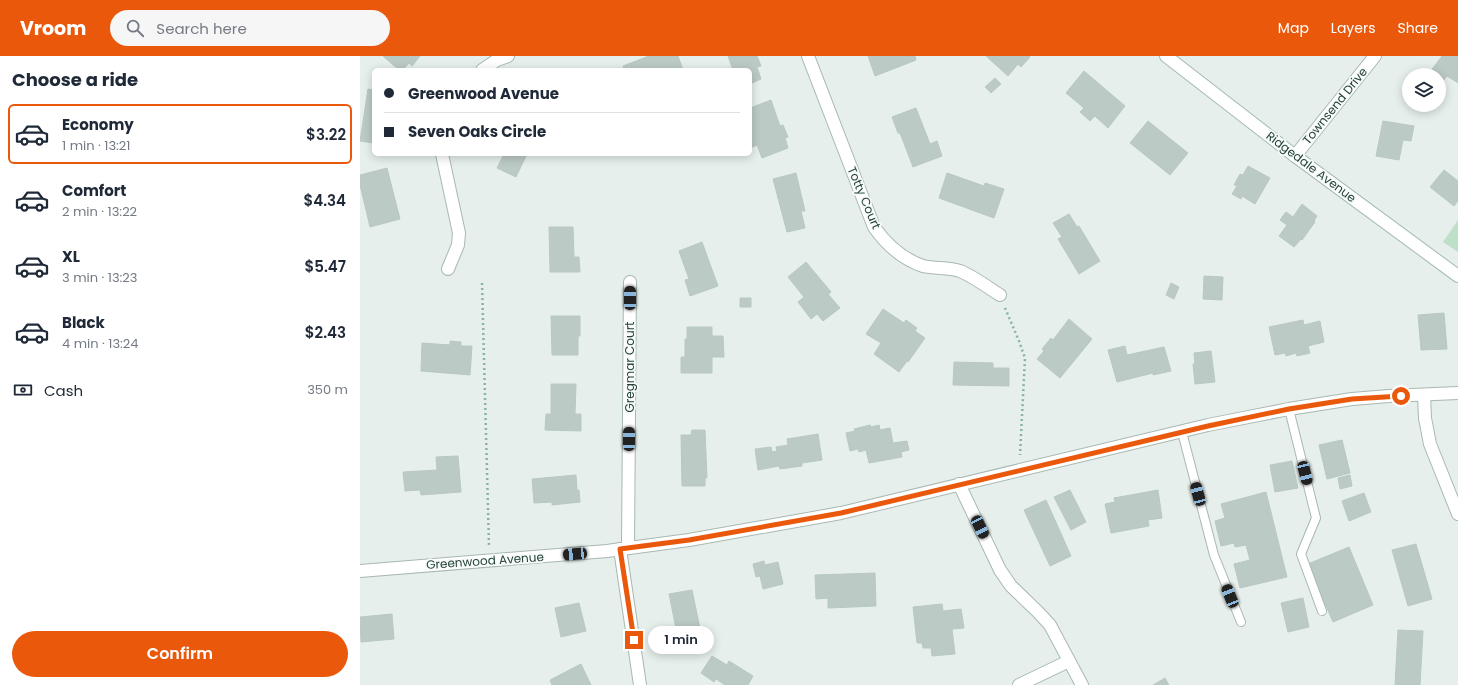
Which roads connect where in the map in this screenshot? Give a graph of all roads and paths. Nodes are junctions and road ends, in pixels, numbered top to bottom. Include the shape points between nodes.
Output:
1 (508, 56) edge
2 (808, 56) edge
3 (1166, 56) edge
4 (1375, 56) edge
5 (485, 68) edge
6 (442, 156) edge
7 (1295, 156) junction
8 (448, 269) dead end
9 (1458, 276) edge
10 (630, 282) dead end
11 (482, 283) dead end
12 (1000, 295) joint
13 (1458, 394) edge
14 (1424, 395) junction
15 (1289, 409) junction
16 (1182, 432) junction
17 (1020, 470) junction
18 (959, 484) junction
19 (1458, 514) edge
20 (624, 549) junction
21 (490, 561) junction
22 (360, 571) edge
23 (1322, 611) dead end
24 (1241, 622) dead end
25 (1069, 661) junction
26 (640, 685) edge
27 (1019, 685) edge
28 (1082, 685) edge

1 - 5 street
2 - 12 street, Totty Court via 874,227 883,240 907,259 924,266 960,272
3 - 7 street, Ridgedale Avenue
4 - 7 street, Townsend Drive
6 - 8 street via 459,234 458,245
7 - 9 street, Ridgedale Avenue
10 - 20 street, Gregmar Court
11 - 21 path
12 - 17 path via 1025,358
13 - 14 street, Greenwood Avenue
14 - 15 street, Greenwood Avenue via 1352,399
14 - 19 street via 1430,444
15 - 16 street, Greenwood Avenue
15 - 23 lane via 1316,518 1301,554
16 - 17 street, Greenwood Avenue
16 - 24 lane via 1214,555
17 - 18 street, Greenwood Avenue
18 - 20 street, Greenwood Avenue via 841,513
18 - 25 street via 1000,570 1011,586 1050,625
20 - 21 street, Greenwood Avenue
20 - 26 street, Gregmar Court
21 - 22 street, Greenwood Avenue
25 - 27 street
25 - 28 street

